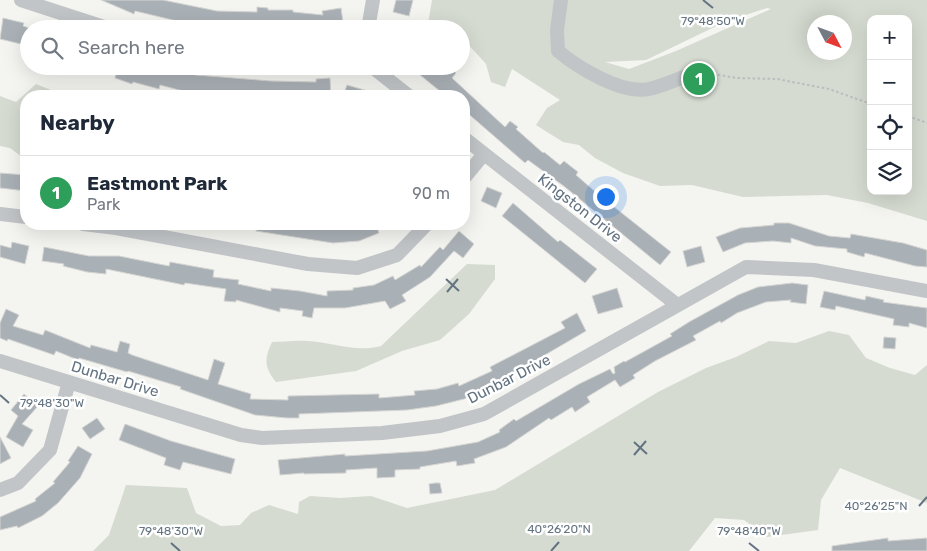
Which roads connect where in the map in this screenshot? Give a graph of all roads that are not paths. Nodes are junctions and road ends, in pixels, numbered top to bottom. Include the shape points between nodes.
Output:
1 (21, 0) edge
2 (373, 0) edge
3 (561, 0) edge
4 (82, 20) edge
5 (370, 20) edge
6 (696, 72) road end
7 (382, 75) edge
8 (401, 90) edge
9 (470, 143) edge
10 (484, 154) junction
11 (470, 171) edge
12 (0, 214) edge
13 (20, 216) edge
14 (127, 230) edge
15 (421, 230) edge
16 (927, 291) edge
17 (676, 304) junction
18 (0, 361) edge
19 (69, 382) junction
20 (0, 490) edge

1 - 4 street
2 - 5 street
3 - 6 street via 558,50 595,75 620,86 641,90
7 - 8 street
9 - 10 street, Kingston Drive
10 - 11 street
10 - 17 street, Kingston Drive
12 - 13 street
14 - 15 street via 308,264 357,268 397,255
16 - 17 street, Dunbar Drive via 814,270 746,267
17 - 19 street, Dunbar Drive via 606,347 484,414 440,426 382,433 262,438 241,435
18 - 19 street, Dunbar Drive
19 - 20 street via 50,450 18,483

